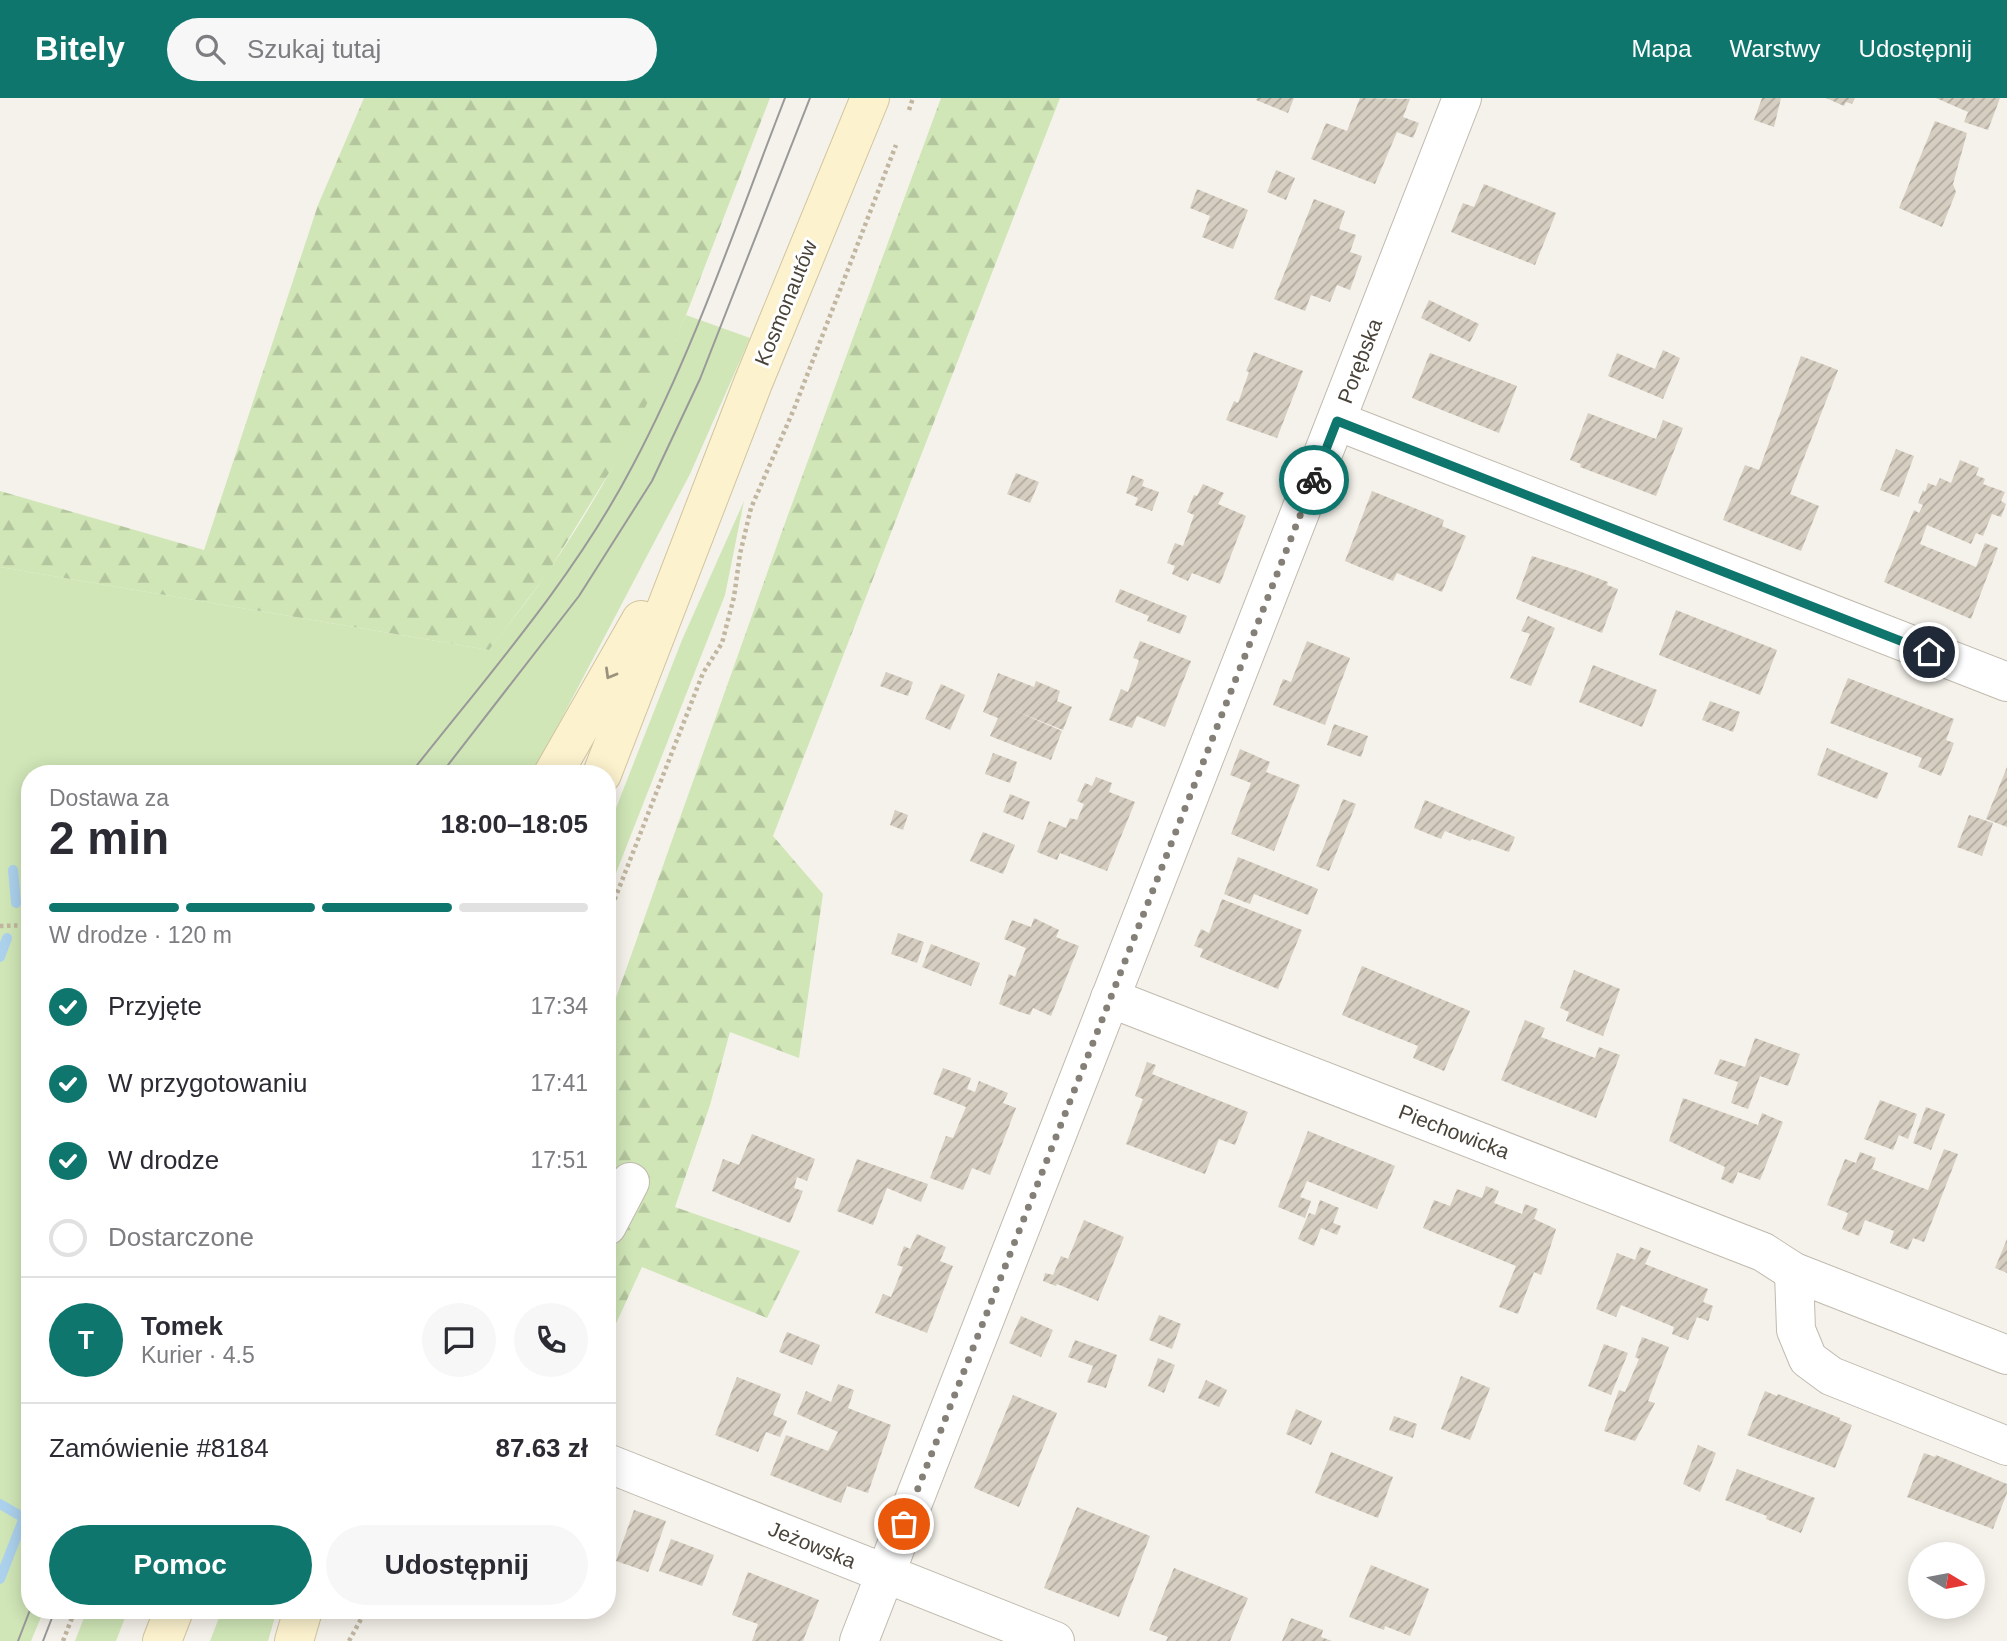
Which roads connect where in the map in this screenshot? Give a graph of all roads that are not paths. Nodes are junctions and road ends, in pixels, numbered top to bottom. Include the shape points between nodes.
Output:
1 (870, 98) edge
2 (1462, 98) edge
3 (1337, 421) junction
4 (705, 509) junction
5 (2007, 682) edge
6 (558, 765) edge
7 (605, 765) edge
8 (1110, 998) junction
9 (630, 1182) dead end
10 (616, 1209) edge
11 (1794, 1272) junction
12 (2007, 1354) edge
13 (2007, 1446) edge
14 (616, 1467) edge
15 (884, 1574) junction
16 (171, 1619) edge
17 (300, 1619) edge
18 (162, 1641) edge
19 (294, 1641) edge
20 (859, 1641) edge
21 (1055, 1641) edge

1 - 4 main road, Kosmonautów
2 - 3 street, Porębska
3 - 5 street
3 - 8 street, Porębska
4 -> 6 main road, Kosmonautów
4 - 7 main road, Kosmonautów
8 - 11 street, Piechowicka via 1763,1252
8 - 15 street, Porębska
9 - 10 street
11 - 12 street, Piechowicka
11 - 13 street via 1796,1330 1808,1359 1831,1376
14 - 15 street, Jeżowska
15 - 20 street, Porębska
15 - 21 street, Jeżowska
16 - 18 main road
17 - 19 main road

